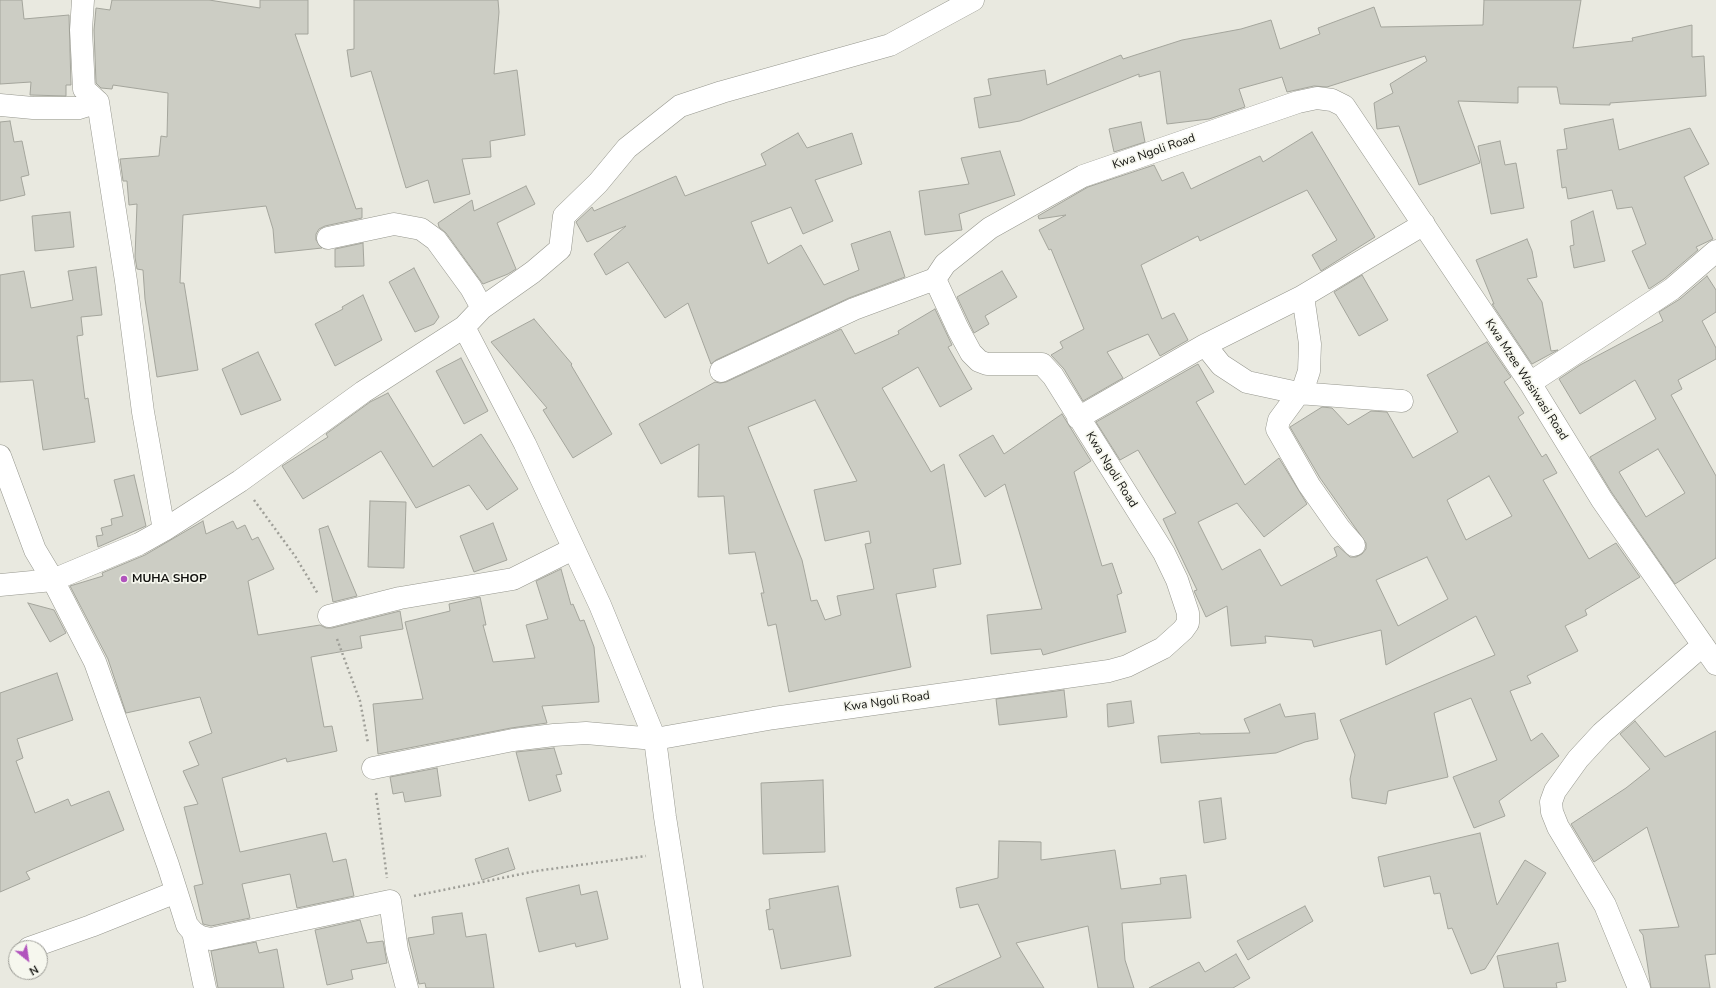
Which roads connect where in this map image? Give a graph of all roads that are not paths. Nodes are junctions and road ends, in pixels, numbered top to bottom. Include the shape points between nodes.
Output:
1 (83, 0) edge
2 (973, 0) edge
3 (1332, 100) joint
4 (98, 102) junction
5 (0, 105) edge
6 (1424, 224) junction
7 (328, 238) dead end
8 (1716, 251) edge
9 (936, 279) junction
10 (1303, 296) junction
11 (482, 308) junction
12 (464, 327) junction
13 (1205, 346) junction
14 (722, 371) dead end
15 (1530, 383) junction
16 (1298, 392) junction
17 (1402, 401) dead end
18 (1078, 418) junction
19 (0, 456) edge
20 (164, 530) junction
21 (1354, 545) dead end
22 (573, 549) junction
23 (53, 580) junction
24 (0, 585) edge
25 (329, 616) dead end
26 (1703, 645) junction
27 (1716, 664) edge
28 (655, 739) junction
29 (372, 768) dead end
30 (176, 892) junction
31 (193, 932) junction
32 (48, 941) edge
33 (205, 988) edge
34 (407, 988) edge
35 (692, 988) edge
36 (1639, 988) edge

1 - 4 street via 81,30 84,89
2 - 11 street via 890,45 680,106 627,148 598,183 564,216 560,249 533,272
3 - 6 street, Kwa Mzee Wasiwasi Road via 1344,106
3 - 9 street, Kwa Ngoli Road via 1316,98 1298,102 1083,176 990,228 945,264
4 - 5 street via 79,108
4 - 20 street via 126,280 143,412
6 - 10 street
6 - 15 street, Kwa Mzee Wasiwasi Road
7 - 11 street via 394,224 421,229 436,240 471,288
8 - 15 street via 1672,289
9 - 14 street via 854,309
9 - 18 street, Kwa Ngoli Road via 971,353 979,361 987,364 1042,364 1053,376
10 - 13 street
10 - 16 street via 1308,320 1310,361 1306,379
11 - 12 street
12 - 20 street via 362,392 240,481
12 - 22 street via 525,444
13 - 16 street via 1221,365 1247,382
13 - 18 street
15 - 26 street, Kwa Mzee Wasiwasi Road via 1602,500
16 - 17 street
16 - 21 street via 1279,420 1277,429 1309,485
18 - 28 street, Kwa Ngoli Road via 1164,553 1185,601 1188,623 1163,648 1127,666 1109,671 774,718
19 - 23 street via 35,550
20 - 23 street via 139,544
22 - 25 street via 513,579 400,598
22 - 28 street via 620,652
23 - 24 street
23 - 30 street via 95,662
26 - 27 street, Kwa Mzee Wasiwasi Road
26 - 36 street via 1602,734 1578,759 1555,791 1551,802 1558,827 1604,905
28 - 29 street via 586,733 554,734
28 - 35 street
30 - 31 street via 187,925
30 - 32 street
31 - 33 street
31 - 34 street via 211,939 390,901 396,950

